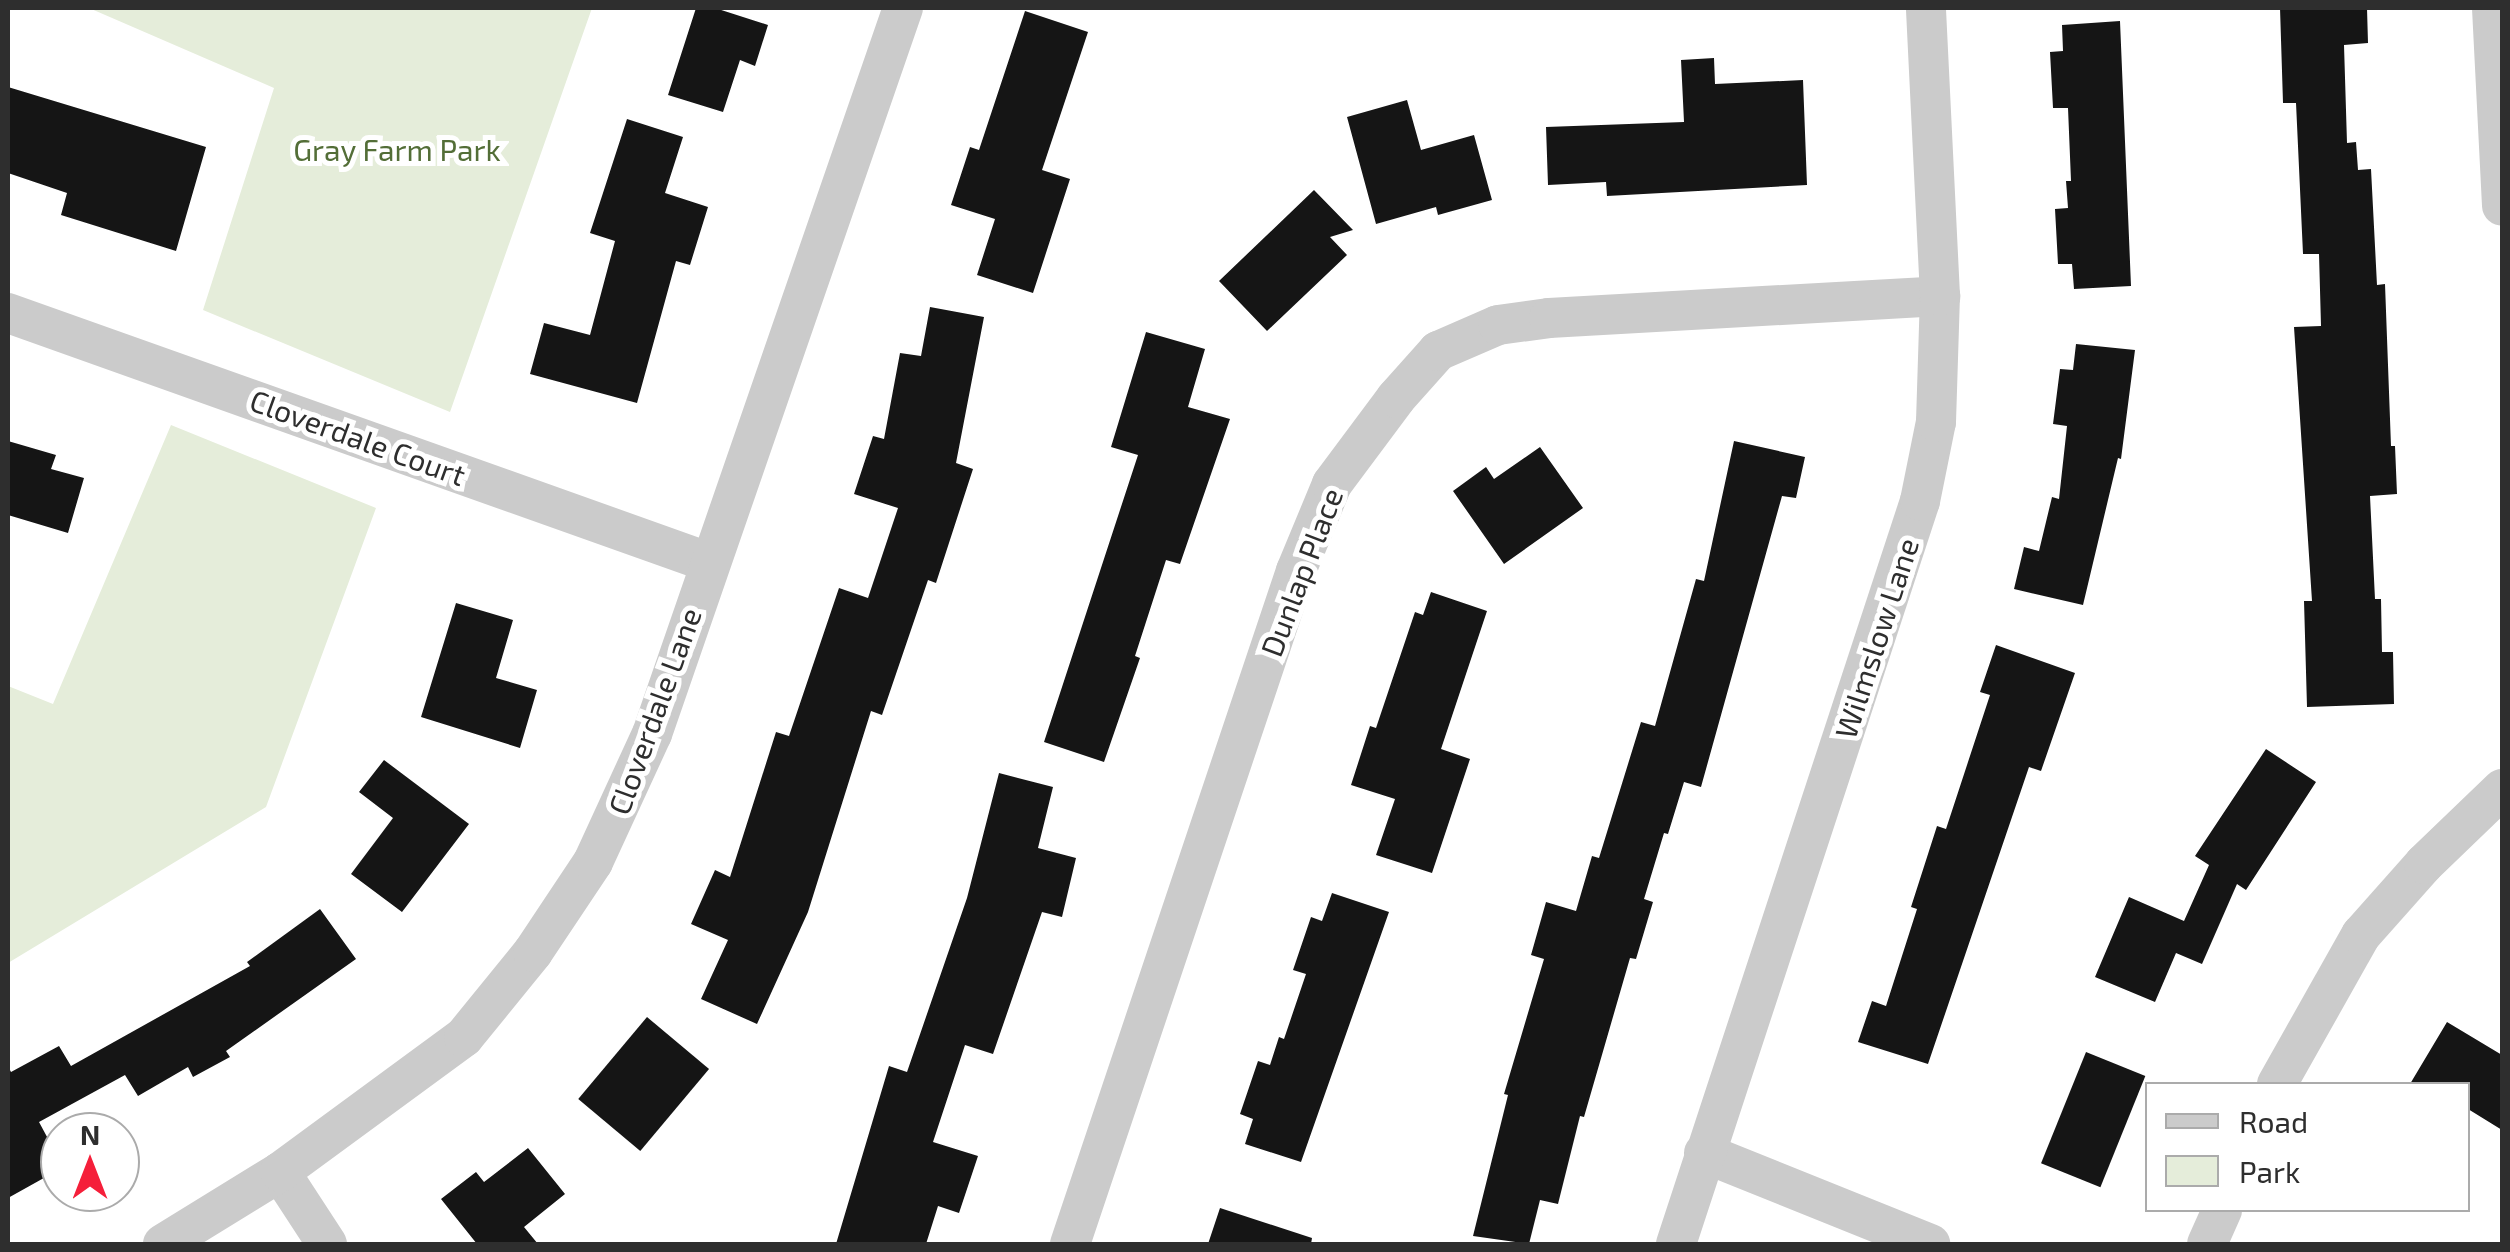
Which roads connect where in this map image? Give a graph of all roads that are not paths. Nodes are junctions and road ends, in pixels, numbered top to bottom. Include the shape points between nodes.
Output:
1 (903, 8) edge
2 (1926, 8) edge
3 (2492, 8) edge
4 (2502, 206) edge
5 (1940, 296) junction
6 (8, 312) edge
7 (708, 562) junction
8 (2502, 789) edge
9 (2277, 1082) edge
10 (1704, 1154) junction
11 (280, 1172) junction
12 (2221, 1212) edge
13 (164, 1244) edge
14 (327, 1244) edge
15 (1070, 1244) edge
16 (1676, 1244) edge
17 (1930, 1244) edge
18 (2206, 1244) edge

1 - 7 street, Cloverdale Lane
2 - 5 street, Wilmslow Lane
3 - 4 street
5 - 10 street, Wilmslow Lane via 1936,422 1920,501
5 - 15 street, Dunlap Place via 1549,318 1498,325 1438,351 1332,484
6 - 7 street, Cloverdale Court
7 - 11 street, Cloverdale Lane via 630,790 594,862 533,952 464,1037
8 - 9 street via 2361,935
10 - 16 street, Wilmslow Lane
10 - 17 street
11 - 13 street, Cloverdale Lane
11 - 14 street
12 - 18 street

